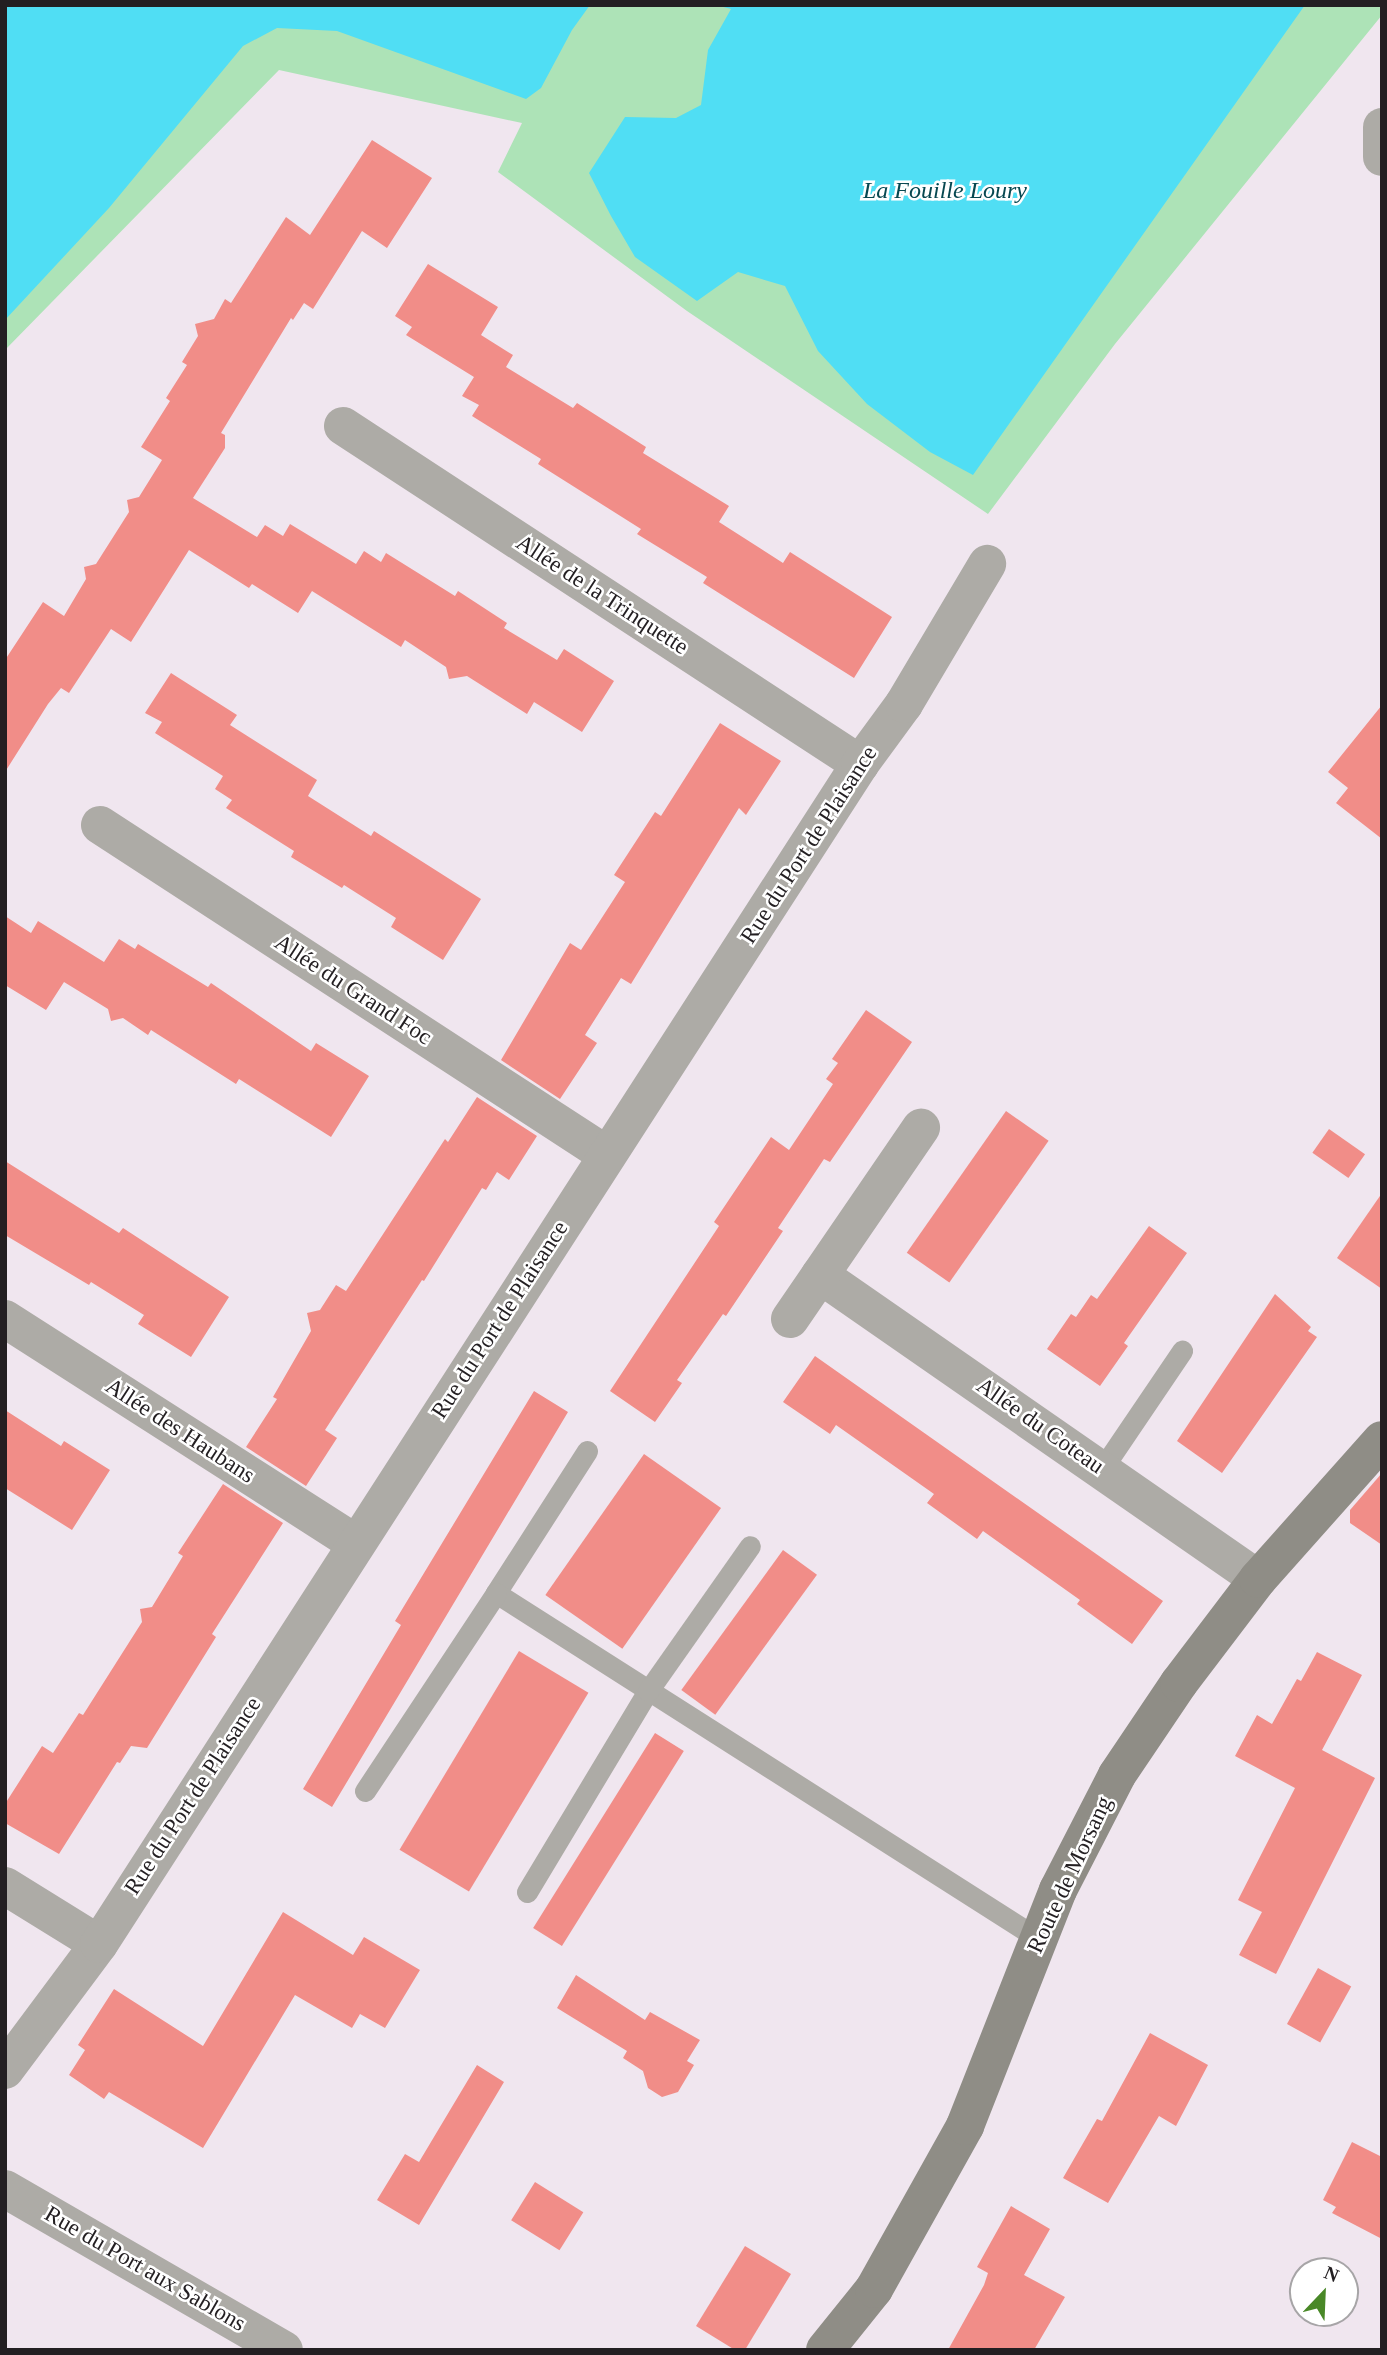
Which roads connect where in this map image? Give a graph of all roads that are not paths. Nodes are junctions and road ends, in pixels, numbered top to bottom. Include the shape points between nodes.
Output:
1 (1382, 128) edge
2 (1382, 157) edge
3 (343, 426) dead end
4 (987, 564) dead end
5 (860, 764) junction
6 (100, 825) dead end
7 (921, 1128) dead end
8 (607, 1155) junction
9 (820, 1275) junction
10 (5, 1319) edge
11 (790, 1320) dead end
12 (1182, 1351) dead end
13 (1382, 1440) edge
14 (587, 1451) dead end
15 (1102, 1469) junction
16 (355, 1543) junction
17 (750, 1546) dead end
18 (1258, 1579) junction
19 (496, 1593) junction
20 (648, 1691) junction
21 (365, 1791) dead end
22 (5, 1886) edge
23 (527, 1892) dead end
24 (1039, 1939) junction
25 (99, 1944) junction
26 (5, 2070) edge
27 (5, 2189) edge
28 (284, 2350) edge
29 (825, 2350) edge

1 - 2 street
3 - 5 street, Allée de la Trinquette
4 - 5 street, Rue du Port de Plaisance via 904,704
5 - 8 street, Rue du Port de Plaisance
6 - 8 street, Allée du Grand Foc
7 - 9 street
8 - 16 street, Rue du Port de Plaisance
9 - 11 street
9 - 15 street, Allée du Coteau
10 - 16 street, Allée des Haubans
12 - 15 lane
13 - 18 street, Route de Morsang
14 - 19 lane
15 - 18 street, Allée du Coteau
16 - 25 street, Rue du Port de Plaisance
17 - 20 lane
18 - 24 street, Route de Morsang via 1117,1775 1058,1890
19 - 20 lane
19 - 21 lane
20 - 23 lane
20 - 24 lane
22 - 25 street
24 - 29 street, Route de Morsang via 965,2126 874,2289
25 - 26 street, Rue du Port de Plaisance
27 - 28 street, Rue du Port aux Sablons

